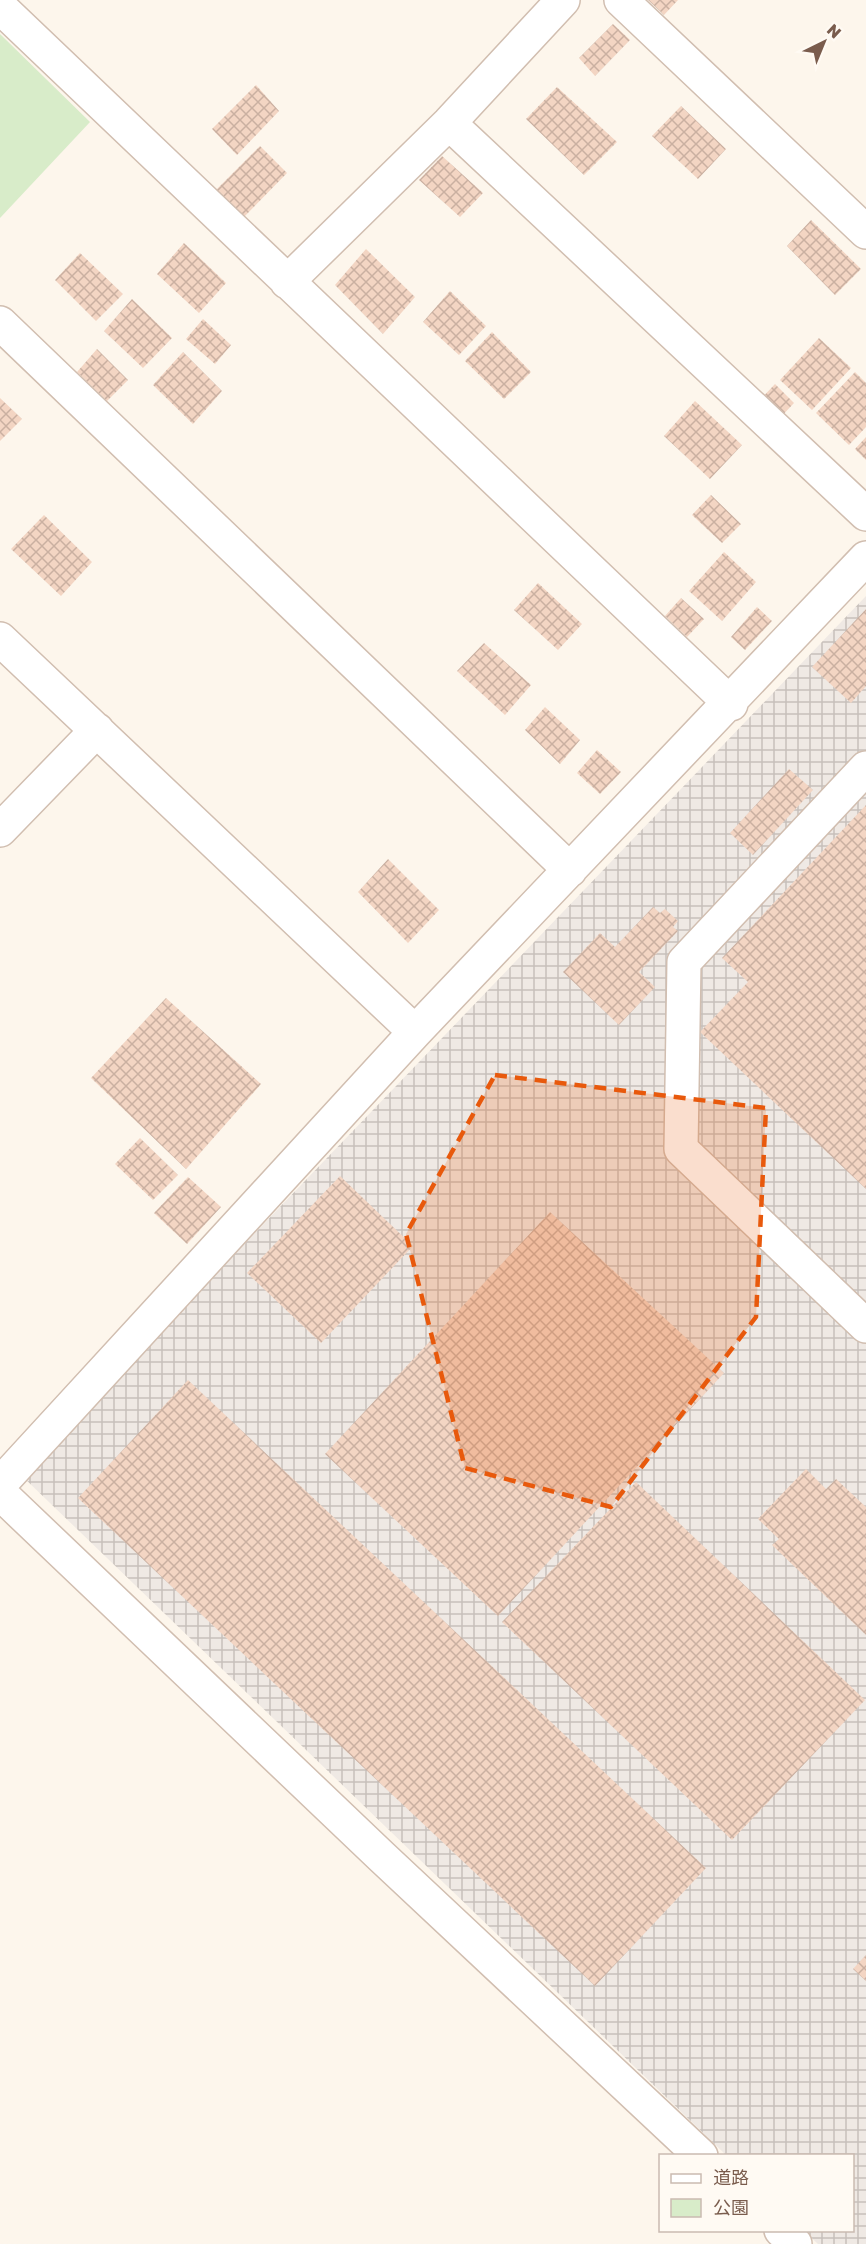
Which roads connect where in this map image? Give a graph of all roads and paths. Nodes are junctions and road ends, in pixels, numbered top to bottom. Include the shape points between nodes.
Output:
1 (564, 0) edge
2 (621, 0) edge
3 (0, 7) edge
4 (449, 123) junction
5 (866, 232) edge
6 (287, 282) junction
7 (0, 323) edge
8 (866, 514) edge
9 (866, 558) edge
10 (0, 639) edge
11 (730, 704) junction
12 (97, 730) junction
13 (866, 768) edge
14 (0, 830) edge
15 (570, 870) junction
16 (415, 1032) junction
17 (866, 1326) edge
18 (0, 1484) edge
19 (0, 1493) edge
20 (699, 2154) edge
21 (783, 2232) edge
22 (795, 2244) edge

1 - 4 street
2 - 5 street
3 - 6 street
4 - 6 street
4 - 8 street
6 - 11 street
7 - 15 street
9 - 11 street
10 - 12 street
11 - 15 street
12 - 14 street
12 - 16 street
13 - 17 street via 684,963 681,1149
15 - 16 street
16 - 18 street
19 - 20 street
21 - 22 street

